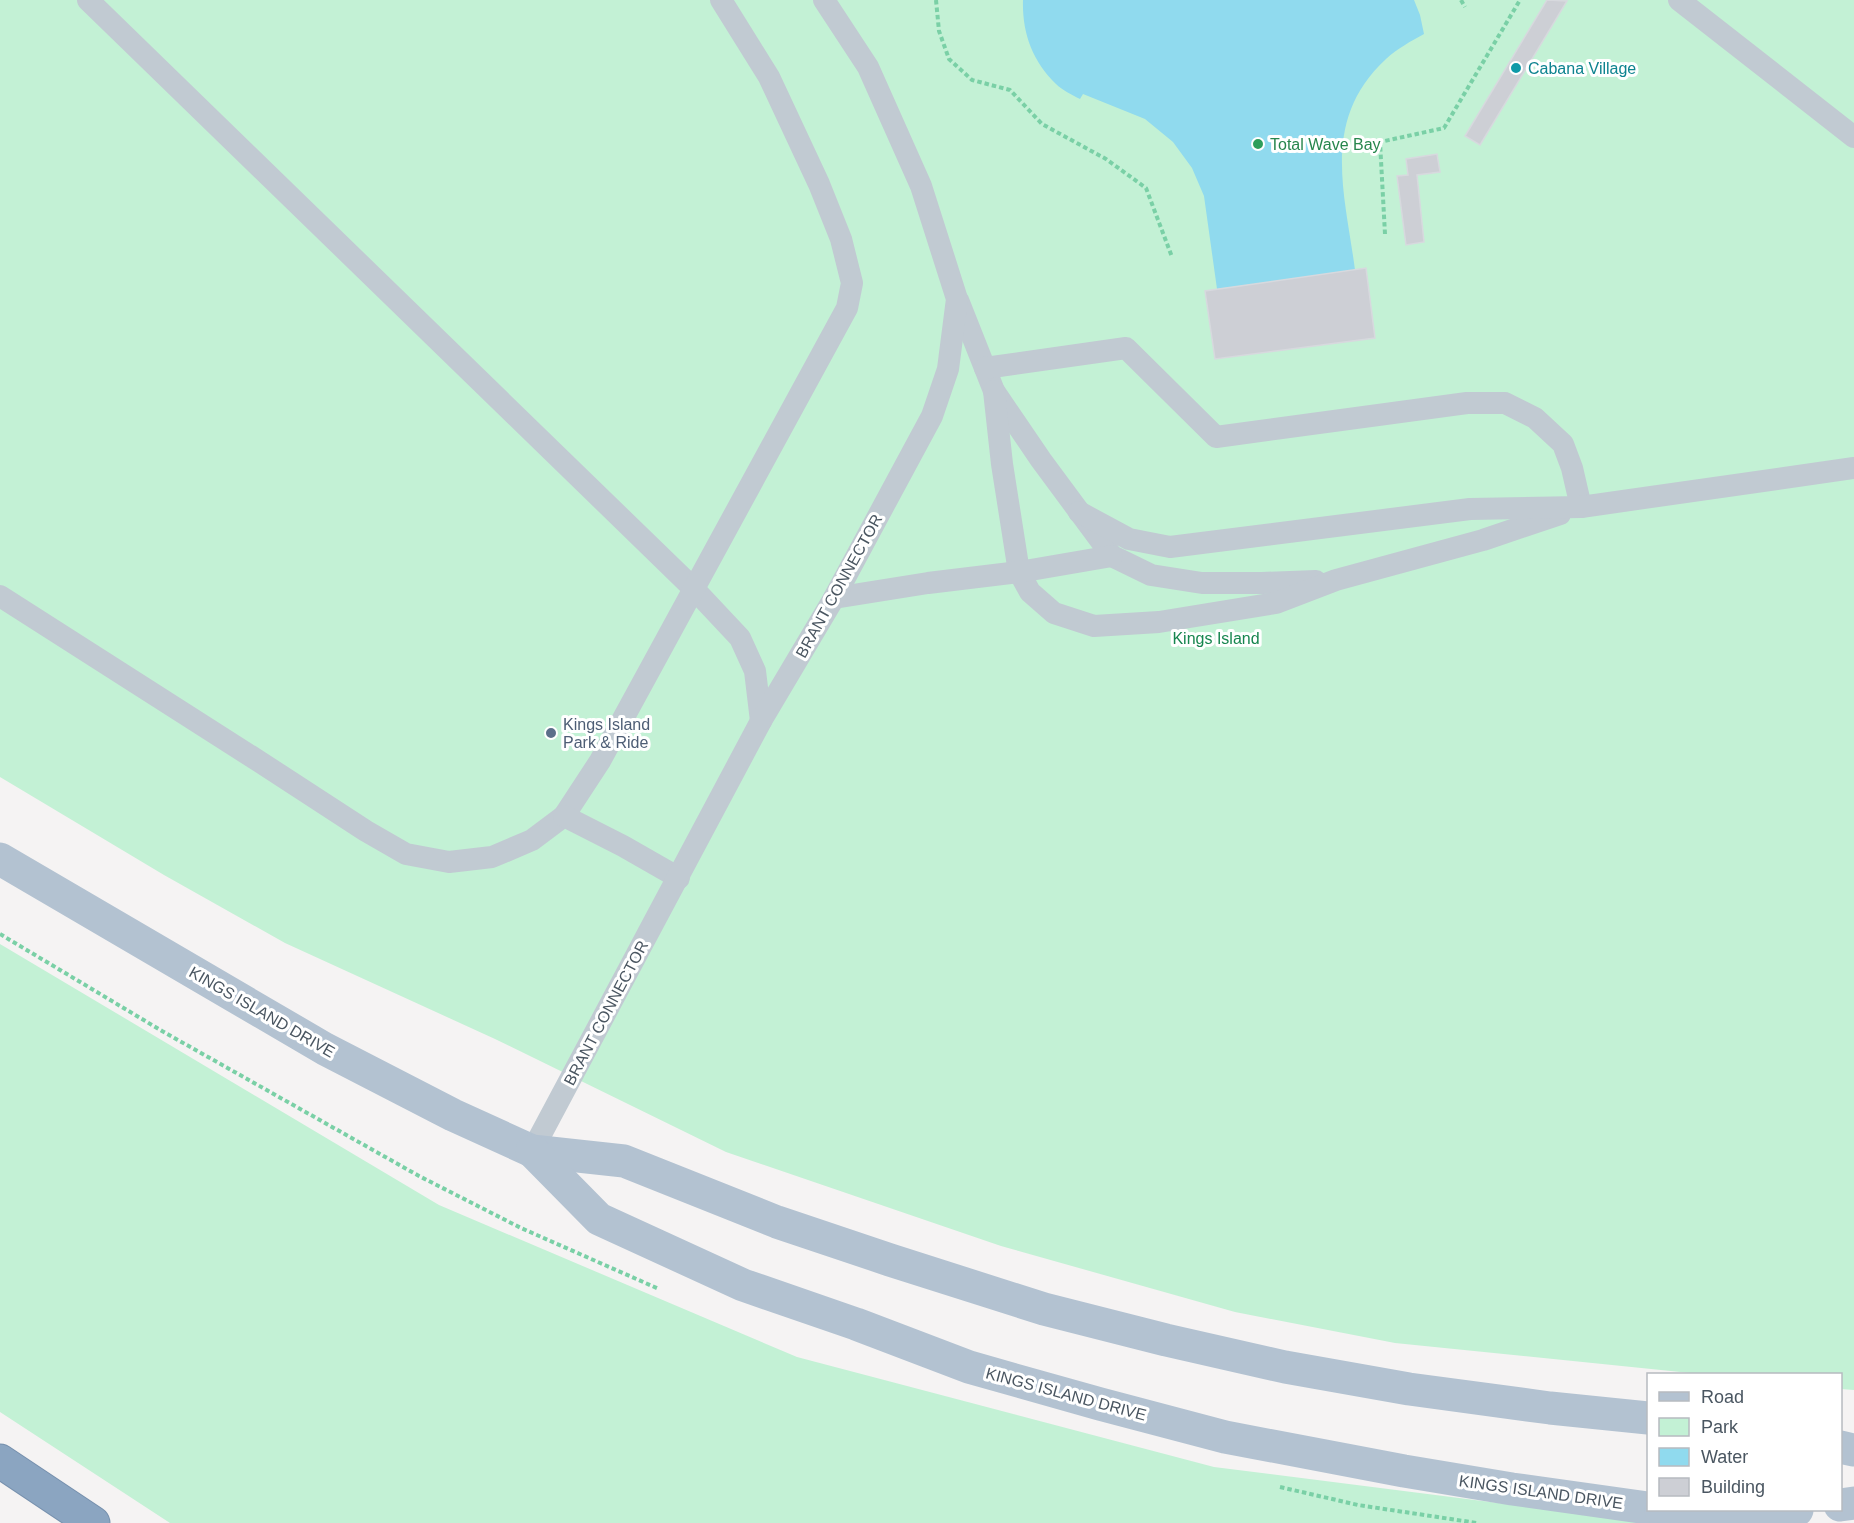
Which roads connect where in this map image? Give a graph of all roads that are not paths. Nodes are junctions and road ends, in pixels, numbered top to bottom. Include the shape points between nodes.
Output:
1 (88, 0) edge
2 (721, 0) edge
3 (824, 0) edge
4 (1679, 0) edge
5 (1854, 137) edge
6 (957, 299) junction
7 (985, 368) junction
8 (994, 391) junction
9 (1854, 468) edge
10 (1581, 507) junction
11 (1078, 512) junction
12 (1112, 556) junction
13 (1019, 572) junction
14 (1336, 580) junction
15 (694, 589) junction
16 (0, 596) edge
17 (834, 598) junction
18 (761, 721) junction
19 (564, 816) junction
20 (0, 859) edge
21 (679, 878) junction
22 (532, 1151) junction
23 (1647, 1418) edge
24 (0, 1461) edge
25 (1647, 1508) edge
26 (1686, 1511) edge
27 (1777, 1511) edge
28 (93, 1523) edge

1 - 15 lane
2 - 15 lane via 769,77 819,184 841,239 852,283 847,308
3 - 6 lane, BRANT CONNECTOR via 868,67 921,186
4 - 5 lane
6 - 7 lane
6 - 17 lane, BRANT CONNECTOR via 948,369 932,416
7 - 8 lane
7 - 10 lane via 1126,348 1216,437 1467,403 1505,403 1536,418 1563,444
8 - 11 lane
8 - 13 lane
9 - 10 lane
10 - 11 lane via 1470,509 1170,547 1129,539
10 - 14 lane via 1483,540
11 - 12 lane
12 - 13 lane
12 - 14 lane via 1151,575 1202,583
13 - 14 lane via 1030,592 1054,613 1094,626 1159,622 1276,603
13 - 17 lane
15 - 18 lane via 740,638 755,671
15 - 19 lane via 600,761
16 - 19 lane via 406,854 449,862 492,857 532,840
17 - 18 lane, BRANT CONNECTOR
18 - 21 lane, BRANT CONNECTOR
19 - 21 lane
20 - 22 main road, KINGS ISLAND DRIVE via 325,1049
21 - 22 lane, BRANT CONNECTOR
22 - 23 main road, KINGS ISLAND DRIVE via 624,1161 777,1222 890,1260 1044,1309 1166,1340 1409,1389
22 - 25 main road, KINGS ISLAND DRIVE via 599,1219 743,1285 969,1367 1225,1437 1425,1475
24 - 28 highway
26 - 27 main road via 1736,1515

